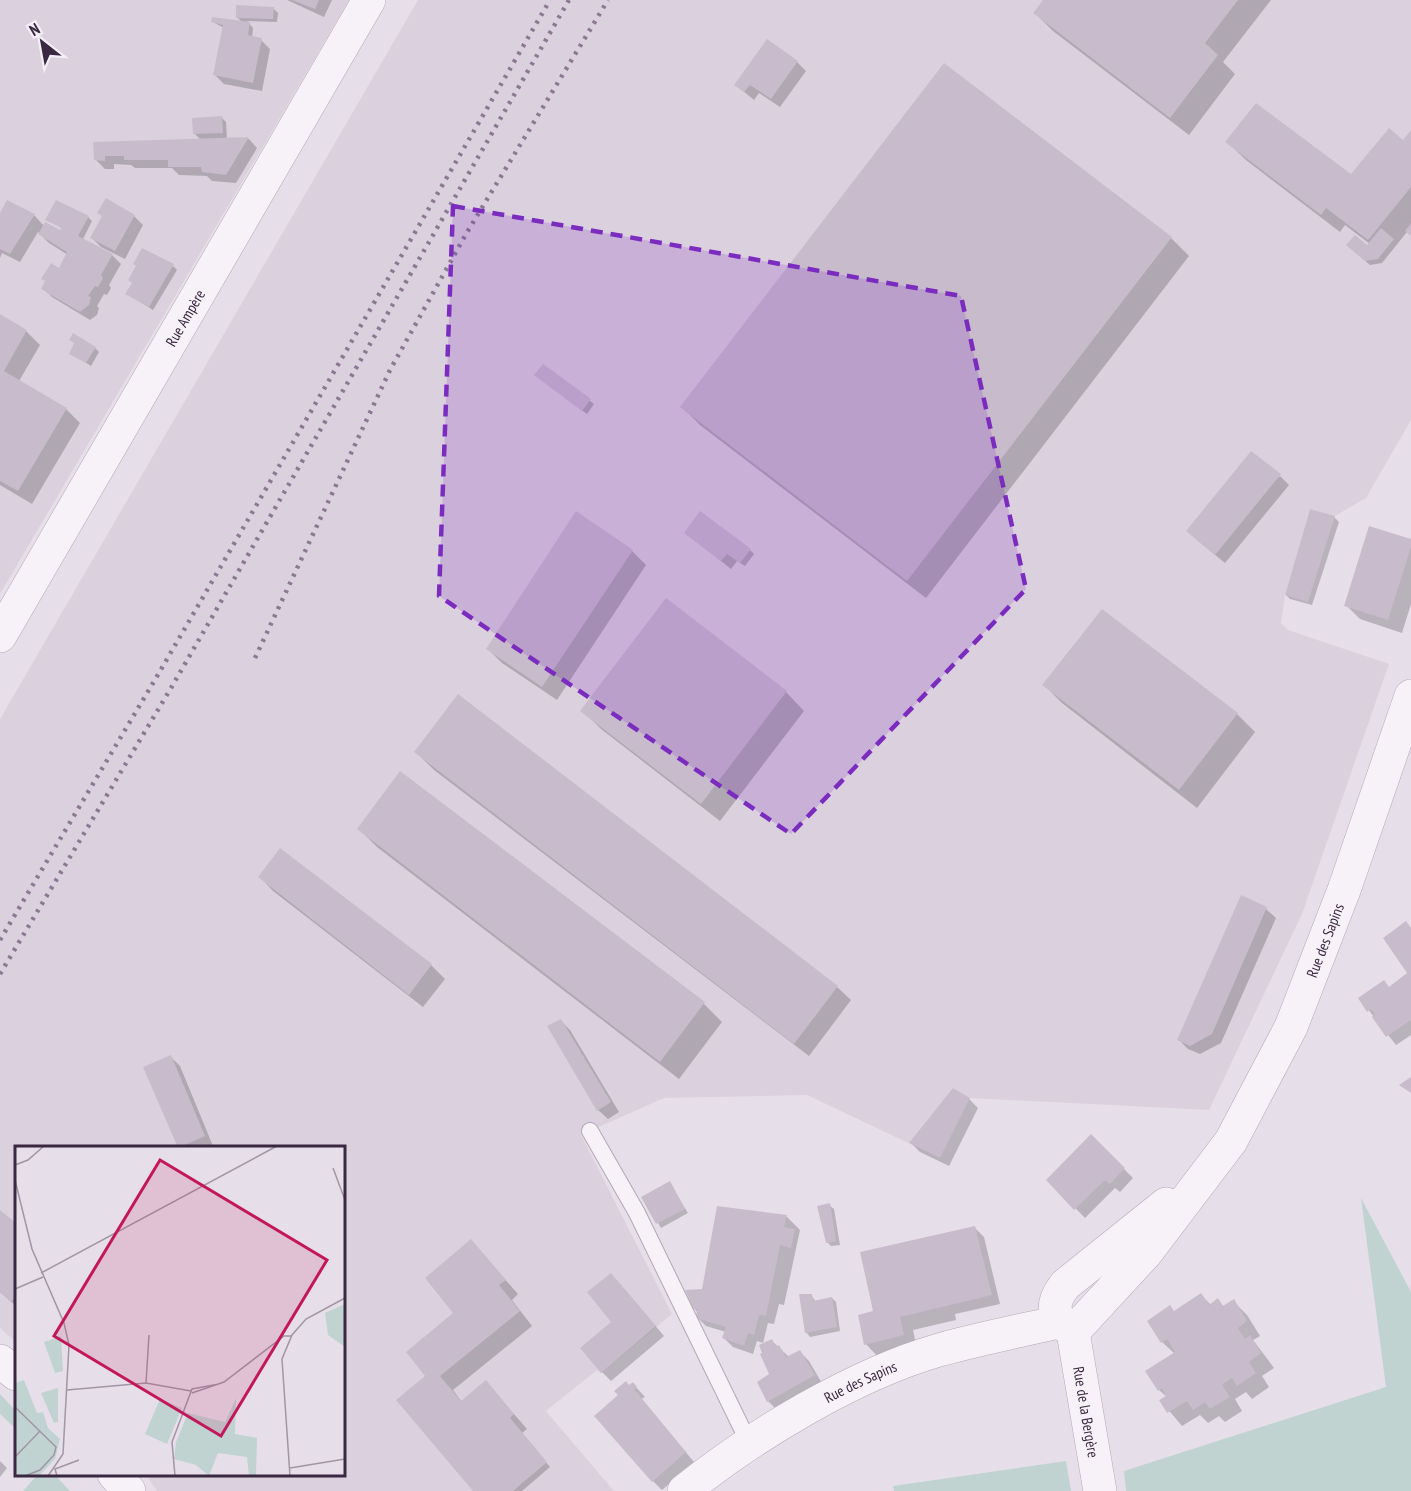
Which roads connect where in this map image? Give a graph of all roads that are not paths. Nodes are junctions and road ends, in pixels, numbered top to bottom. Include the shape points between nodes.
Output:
1 (369, 0) edge
2 (0, 636) edge
3 (1411, 696) edge
4 (590, 1131) dead end
5 (1066, 1327) junction
6 (0, 1361) edge
7 (15, 1373) edge
8 (749, 1443) junction
9 (116, 1476) edge
10 (129, 1491) edge
11 (684, 1491) edge
12 (1100, 1491) edge

1 - 2 street, Rue Ampère
3 - 5 street, Rue des Sapins via 1344,890 1291,1027 1231,1141 1146,1253
4 - 8 lane via 637,1213
5 - 8 street, Rue des Sapins via 937,1350 850,1386
5 - 12 street, Rue de la Bergère
6 - 7 street
8 - 11 street, Rue des Sapins
9 - 10 street

